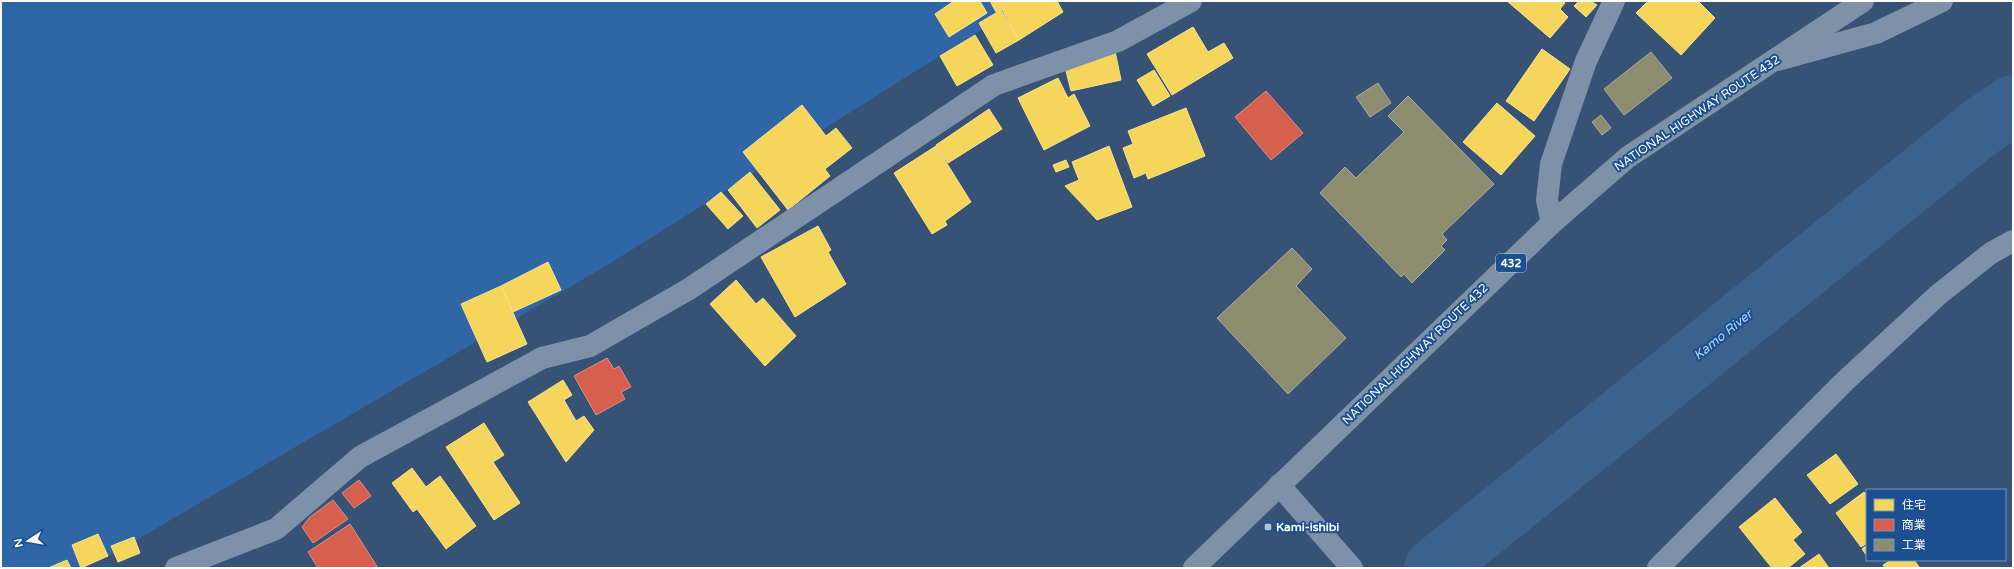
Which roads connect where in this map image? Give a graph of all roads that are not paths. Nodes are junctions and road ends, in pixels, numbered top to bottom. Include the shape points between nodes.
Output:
1 (1191, 1) edge
2 (1614, 1) edge
3 (1863, 1) edge
4 (1942, 1) edge
5 (1773, 61) junction
6 (1552, 223) junction
7 (2013, 241) edge
8 (1279, 485) junction
9 (176, 568) edge
10 (1194, 568) edge
11 (1352, 568) edge
12 (1658, 568) edge

1 - 9 street via 1118,41 994,85 689,289 590,346 542,358 360,457 276,529
2 - 6 street via 1586,61 1551,164 1547,200
3 - 5 highway, NATIONAL HIGHWAY ROUTE 432 / 432
4 - 5 street via 1876,33
5 - 6 highway, NATIONAL HIGHWAY ROUTE 432 / 432 via 1628,157
6 - 8 highway, NATIONAL HIGHWAY ROUTE 432 / 432
7 - 12 street via 1991,253 1938,295 1845,381
8 - 10 highway, NATIONAL HIGHWAY ROUTE 432 / 432
8 - 11 street

